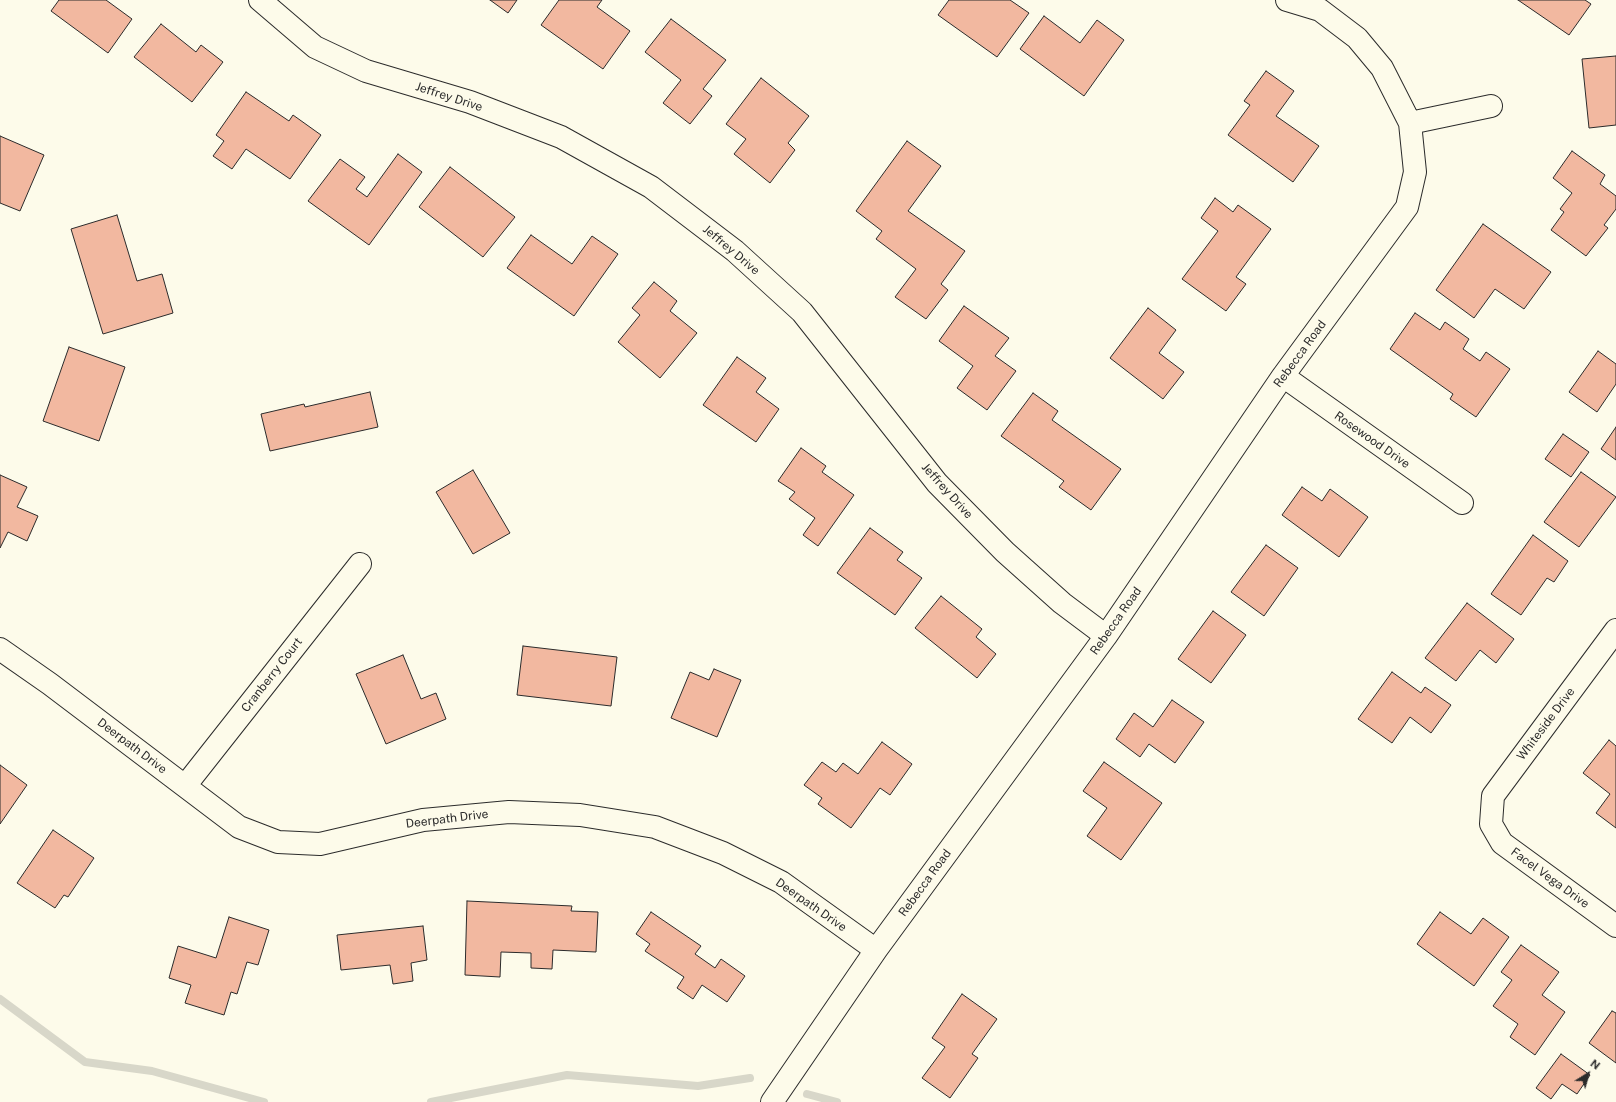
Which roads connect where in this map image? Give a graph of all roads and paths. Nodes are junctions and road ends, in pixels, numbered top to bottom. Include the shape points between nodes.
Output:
1 (260, 0) edge
2 (1287, 0) edge
3 (1491, 106) dead end
4 (1410, 123) junction
5 (1283, 376) junction
6 (1462, 503) dead end
7 (360, 564) dead end
8 (1616, 630) edge
9 (1106, 636) junction
10 (0, 649) edge
11 (185, 786) junction
12 (1490, 824) joint
13 (1616, 926) edge
14 (876, 950) junction
15 (772, 1102) edge

1 - 9 street, Jeffrey Drive via 315,47 366,71 470,102 561,137 651,187 735,250 802,312 936,483 1005,552
2 - 4 street via 1320,10 1357,38 1382,68
3 - 4 street
4 - 5 street, Rebecca Road via 1415,172 1407,207
5 - 6 street, Rosewood Drive
5 - 9 street, Rebecca Road
7 - 11 street, Cranberry Court
8 - 12 street, Whiteside Drive via 1493,796
9 - 14 street, Rebecca Road
10 - 11 street, Deerpath Drive
11 - 14 street, Deerpath Drive via 239,827 278,842 320,844 423,820 509,812 580,815 655,827 723,853 781,882
12 - 13 street, Facel Vega Drive via 1502,843
14 - 15 street, Rebecca Road

